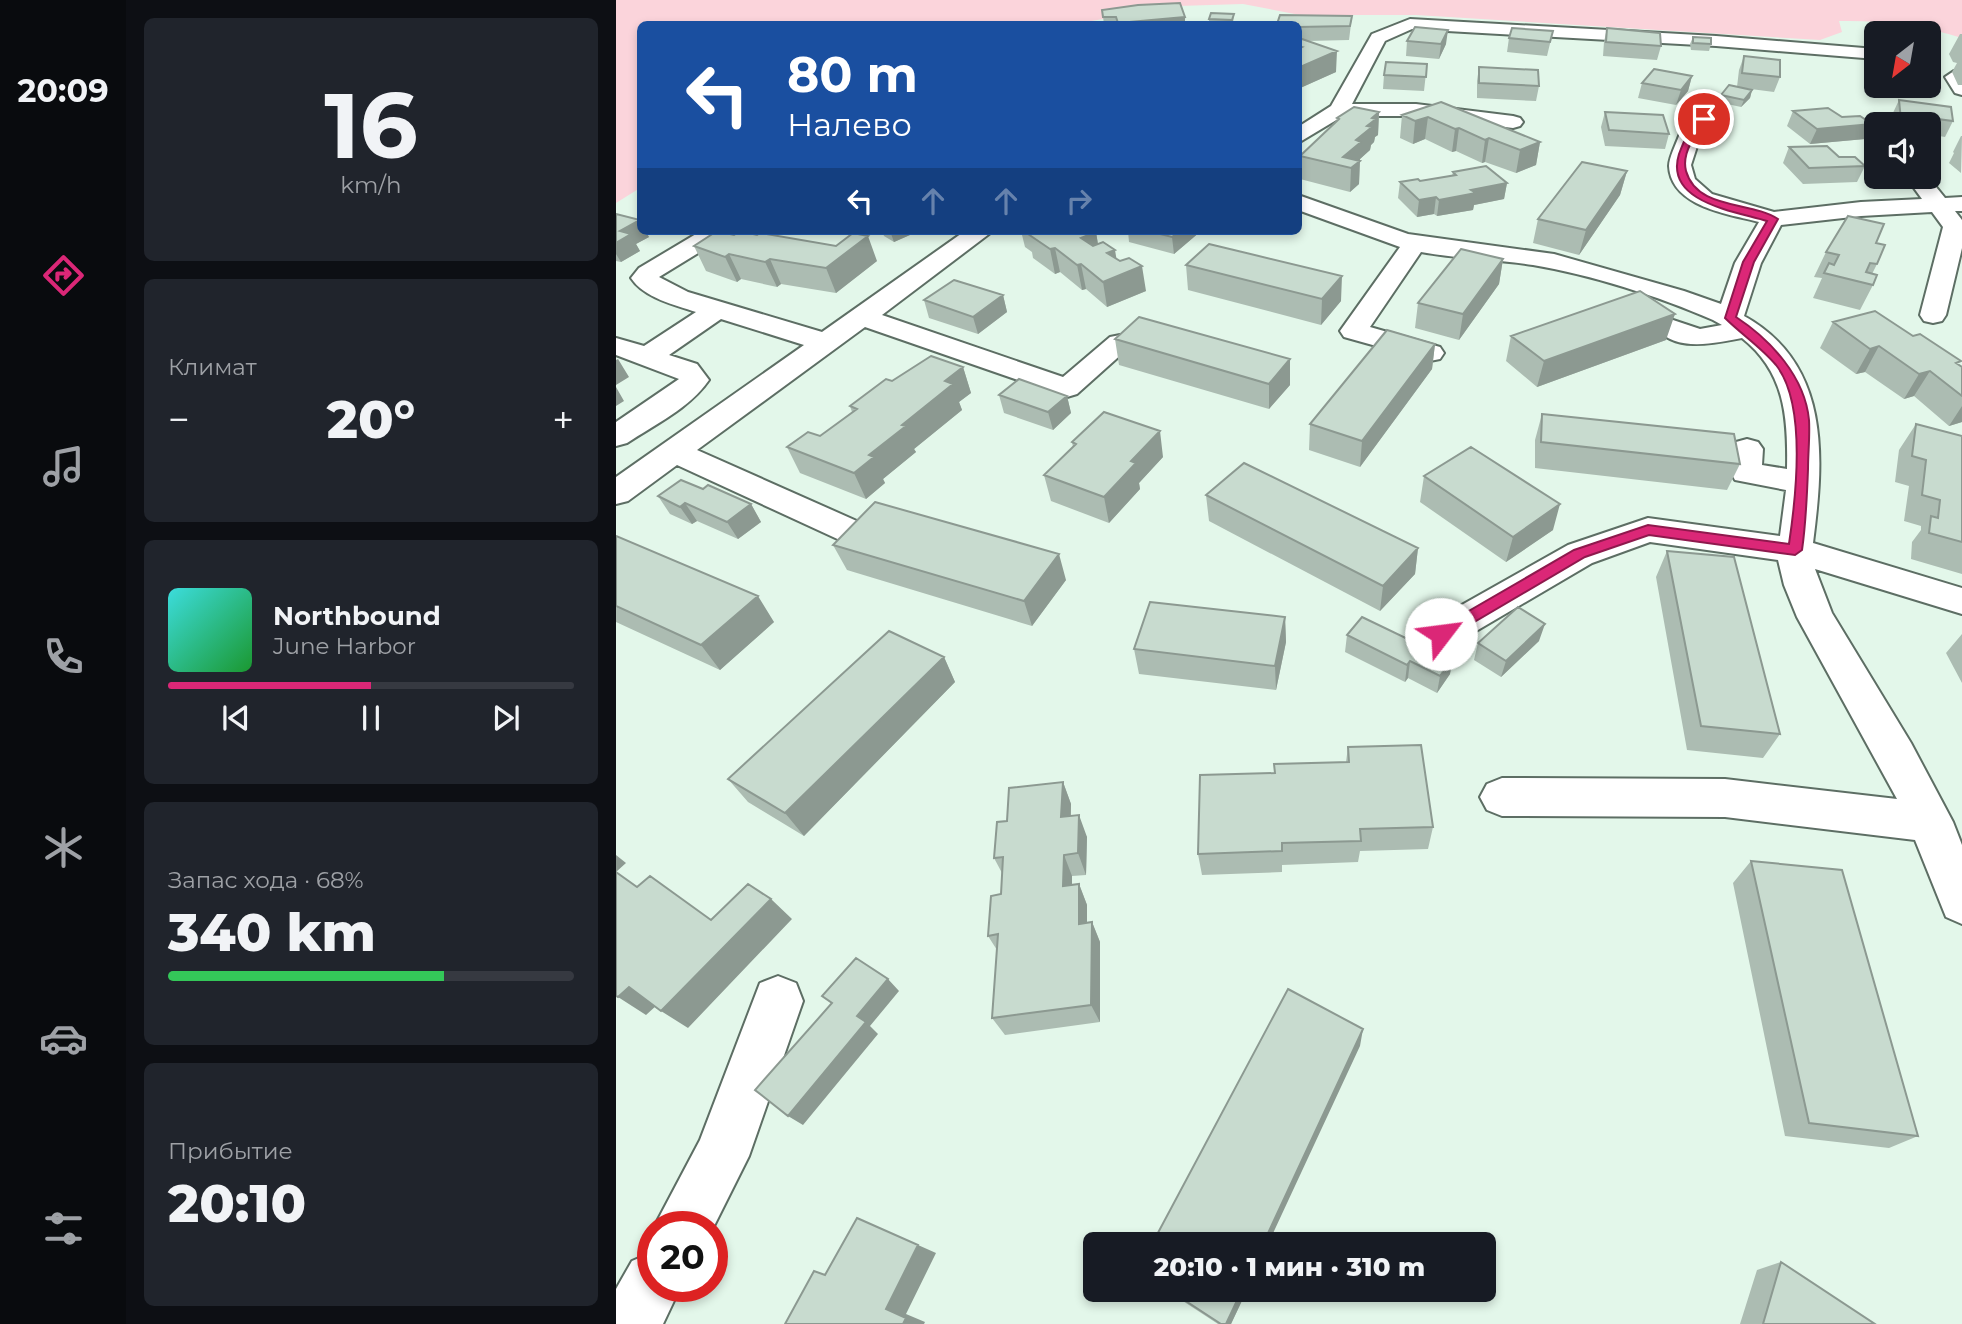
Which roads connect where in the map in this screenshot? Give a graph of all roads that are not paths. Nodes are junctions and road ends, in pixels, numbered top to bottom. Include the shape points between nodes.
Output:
1 (1864, 53) edge
2 (1718, 106) dead end
3 (1339, 110) junction
4 (1513, 122) dead end
5 (1302, 134) edge
6 (1926, 189) edge
7 (1302, 203) edge
8 (1937, 204) junction
9 (1962, 204) edge
10 (1773, 219) junction
11 (712, 235) edge
12 (976, 235) edge
13 (1415, 243) junction
14 (717, 310) junction
15 (1933, 315) dead end
16 (863, 317) junction
17 (1739, 323) junction
18 (1670, 327) edge
19 (825, 342) junction
20 (1120, 343) edge
21 (616, 346) edge
22 (1430, 353) edge
23 (647, 356) junction
24 (616, 436) edge
25 (1747, 449) dead end
26 (674, 452) junction
27 (1801, 482) junction
28 (616, 493) edge
29 (856, 534) edge
30 (1795, 550) junction
31 (1962, 601) edge
32 (1441, 634) dead end
33 (1503, 797) dead end
34 (1931, 822) junction
35 (1962, 902) edge
36 (778, 1001) dead end
37 (692, 1211) edge
38 (642, 1302) edge
39 (630, 1324) edge

1 - 3 street via 1410,24 1378,38
2 - 10 street via 1691,132 1680,165 1685,182 1704,199
3 - 4 street via 1417,119
3 - 5 street
6 - 8 street
7 - 13 street
8 - 9 street
8 - 10 street
8 - 15 street via 1955,227
10 - 17 street via 1748,262
11 - 14 street via 644,278 678,298
12 - 16 street
13 - 17 street via 1576,267 1706,306
13 - 22 street via 1354,331
14 - 19 street
14 - 23 street
16 - 19 street
16 - 20 street via 1067,388
17 - 18 street via 1698,338
17 - 27 street via 1783,366 1796,391 1803,420
19 - 26 street
21 - 23 street
23 - 24 street via 687,370 695,380
25 - 27 street via 1746,472
26 - 28 street
26 - 29 street
27 - 30 street
30 - 31 street
30 - 32 street via 1648,530 1580,554
30 - 34 street via 1797,571 1815,617
33 - 34 street via 1725,798
34 - 35 street
36 - 37 street via 721,1156
38 - 39 street

